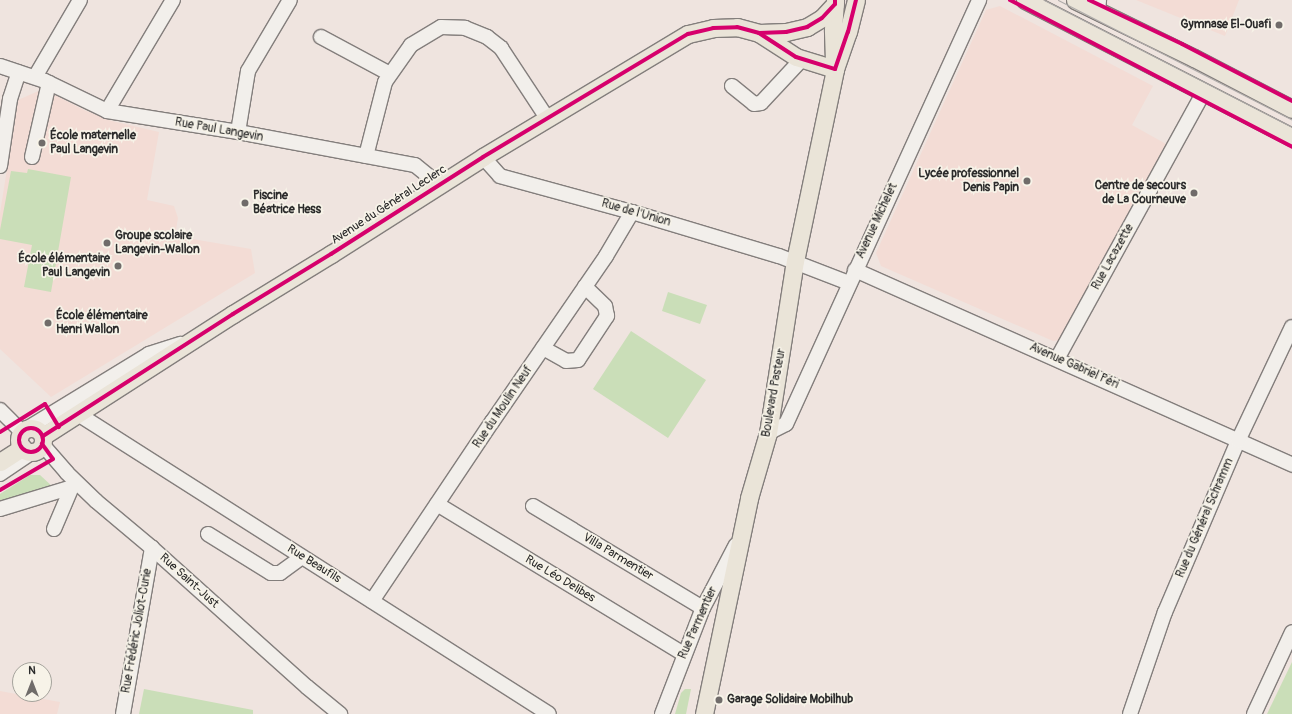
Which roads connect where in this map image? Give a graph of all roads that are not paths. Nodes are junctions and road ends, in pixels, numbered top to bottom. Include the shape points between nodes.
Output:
1 (80, 0) edge
2 (173, 0) edge
3 (290, 0) edge
4 (856, 0) edge
5 (978, 0) edge
6 (1025, 0) edge
7 (1075, 0) edge
8 (835, 2) edge
9 (1099, 6) edge
10 (759, 33) junction
11 (321, 37) dead end
12 (802, 59) junction
13 (0, 66) edge
14 (1208, 66) junction
15 (835, 69) junction
16 (19, 72) junction
17 (390, 74) junction
18 (35, 77) junction
19 (49, 83) junction
20 (732, 86) dead end
21 (1203, 93) junction
22 (1218, 100) junction
23 (1292, 109) edge
24 (107, 111) junction
25 (546, 118) junction
26 (238, 132) junction
27 (1292, 137) edge
28 (2, 145) edge
29 (366, 156) junction
30 (483, 157) junction
31 (32, 158) dead end
32 (0, 166) edge
33 (440, 184) junction
34 (632, 212) junction
35 (795, 261) junction
36 (855, 270) junction
37 (849, 283) junction
38 (585, 287) junction
39 (1292, 327) edge
40 (194, 340) junction
41 (543, 348) junction
42 (1057, 359) junction
43 (0, 410) edge
44 (78, 414) junction
45 (768, 433) junction
46 (32, 440) junction
47 (1238, 441) junction
48 (0, 462) edge
49 (1292, 465) edge
50 (0, 474) edge
51 (73, 484) junction
52 (437, 504) junction
53 (533, 506) dead end
54 (0, 509) edge
55 (54, 529) dead end
56 (208, 534) dead end
57 (741, 534) junction
58 (152, 548) junction
59 (302, 556) junction
60 (372, 601) junction
61 (703, 608) junction
62 (1292, 632) edge
63 (684, 654) junction
64 (123, 714) edge
65 (340, 714) edge
66 (549, 714) edge
67 (662, 714) edge
68 (704, 714) edge
69 (1130, 714) edge
70 (1254, 714) edge

1 - 18 street
2 - 24 street
3 - 26 street via 248,71
4 - 15 main road, Boulevard Pasteur
5 - 36 street, Avenue Michelet
6 - 21 main road
7 - 9 main road
8 - 10 main road, Avenue du Général Leclerc via 822,18 807,27 786,32
8 - 15 main road, Boulevard Pasteur
9 - 14 main road
10 - 12 main road, Avenue du Général Leclerc
10 - 25 main road, Avenue du Général Leclerc via 737,27 713,28 688,34
11 - 17 street
12 - 15 main road, Avenue du Général Leclerc
12 - 20 street via 761,103 754,104
13 - 16 street, Rue Paul Langevin
14 - 22 main road
14 - 23 main road
15 - 35 main road, Boulevard Pasteur
16 - 18 street, Rue Paul Langevin
16 - 28 street via 10,99
17 - 25 street via 411,45 441,26 465,28 487,37 501,48
17 - 29 street via 385,82
18 - 19 street, Rue Paul Langevin
19 - 24 street, Rue Paul Langevin
19 - 31 street
21 - 22 main road
21 - 42 street, Rue Lacazette
22 - 27 main road
24 - 26 street, Rue Paul Langevin
25 - 30 main road, Avenue du Général Leclerc
26 - 29 street, Rue Paul Langevin
28 - 32 street
29 - 33 street, Rue Paul Langevin via 415,165
30 - 33 main road, Avenue du Général Leclerc
30 - 34 street, Rue de l'Union via 500,176
33 - 40 main road, Avenue du Général Leclerc
34 - 35 street, Rue de l'Union
34 - 38 street, Rue du Moulin Neuf
35 - 37 street, Rue de l'Union
35 - 45 main road, Boulevard Pasteur
36 - 37 street, Avenue Michelet
36 - 42 street, Avenue Gabriel Péri
37 - 45 street, Avenue Michelet via 786,424
38 - 41 street, Rue du Moulin Neuf
38 - 41 street via 605,306 607,316 578,360 566,361
39 - 47 street, Rue du Général Schramm
40 - 44 main road, Avenue du Général Leclerc
40 - 46 street, Avenue du Général Leclerc via 149,354
41 - 52 street, Rue du Moulin Neuf
42 - 47 street, Avenue Gabriel Péri
43 - 46 street, Rue Saint-Just
44 - 46 main road, Avenue du Général Leclerc
44 - 59 street, Rue Beaufils
45 - 57 main road, Boulevard Pasteur
46 - 48 main road, Avenue du Général Leclerc
46 - 50 street, Avenue du Général Leclerc
46 - 51 street, Rue Saint-Just via 53,459
47 - 49 street, Avenue Gabriel Péri
47 - 69 street, Rue du Général Schramm via 1165,612
51 - 54 street
51 - 55 street
51 - 58 street, Rue Saint-Just
52 - 60 street, Rue du Moulin Neuf
52 - 63 street, Rue Léo Delibes
53 - 61 street, Villa Parmentier
56 - 59 street via 271,573 280,573
57 - 61 street, Rue Parmentier
57 - 68 main road, Boulevard Pasteur
58 - 64 street, Rue Frédéric Joliot-Curie
58 - 65 street, Rue Saint-Just
59 - 60 street, Rue Beaufils
60 - 66 street, Rue Beaufils
61 - 63 street, Rue Parmentier
62 - 70 street
63 - 67 street, Rue Parmentier

